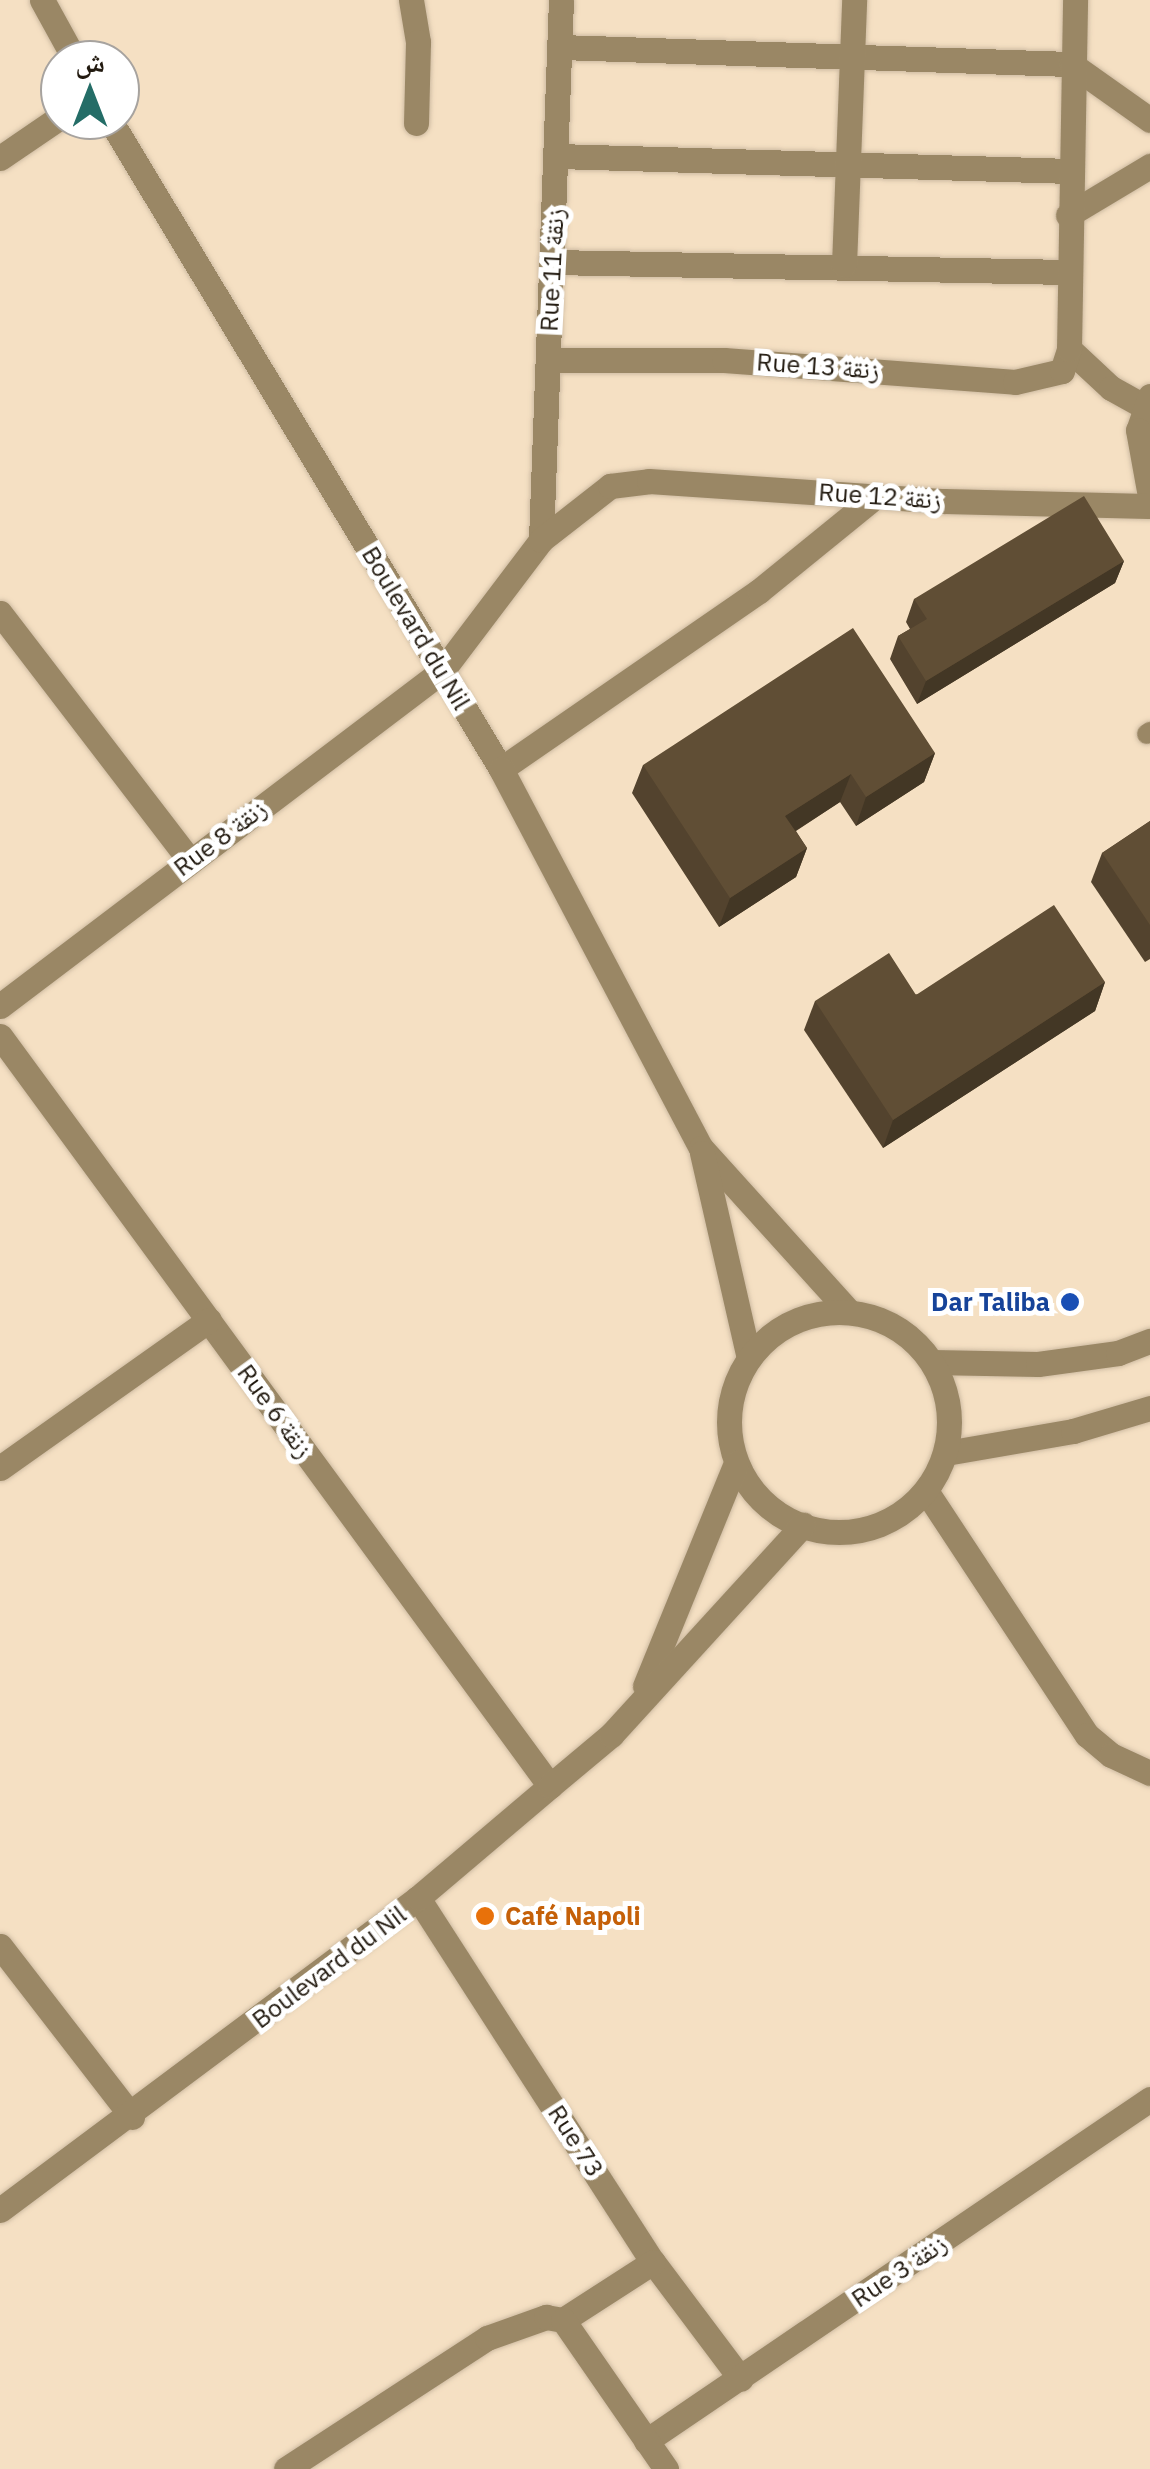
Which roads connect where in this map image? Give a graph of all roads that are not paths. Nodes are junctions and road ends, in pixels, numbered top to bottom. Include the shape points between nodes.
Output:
1 (42, 0) edge
2 (411, 0) edge
3 (561, 0) edge
4 (854, 0) edge
5 (1075, 0) edge
6 (64, 40) edge
7 (560, 48) junction
8 (853, 57) junction
9 (1071, 64) junction
10 (1150, 120) edge
11 (416, 123) dead end
12 (40, 131) edge
13 (122, 140) edge
14 (557, 156) junction
15 (0, 158) edge
16 (848, 160) junction
17 (1150, 166) edge
18 (1070, 171) junction
19 (1068, 214) junction
20 (552, 262) junction
21 (844, 265) junction
22 (1066, 272) junction
23 (1069, 349) junction
24 (548, 360) junction
25 (1146, 400) edge
26 (610, 486) joint
27 (876, 496) junction
28 (1150, 496) edge
29 (1150, 506) edge
30 (541, 540) junction
31 (2, 618) edge
32 (442, 671) junction
33 (501, 768) junction
34 (190, 861) junction
35 (0, 1006) edge
36 (0, 1036) edge
37 (701, 1148) junction
38 (849, 1312) junction
39 (209, 1320) junction
40 (1150, 1340) edge
41 (749, 1358) junction
42 (932, 1362) junction
43 (1150, 1408) edge
44 (946, 1452) junction
45 (736, 1463) junction
46 (0, 1468) edge
47 (926, 1491) junction
48 (803, 1526) junction
49 (639, 1700) junction
50 (1150, 1773) edge
51 (550, 1786) junction
52 (418, 1898) junction
53 (0, 1946) edge
54 (1150, 2099) edge
55 (132, 2117) junction
56 (0, 2210) edge
57 (654, 2262) junction
58 (563, 2320) junction
59 (741, 2379) junction
60 (646, 2441) junction
61 (286, 2469) edge
62 (666, 2469) edge

1 - 6 street
2 - 11 street via 418,42
3 - 7 street, Rue 11 زنقة
4 - 8 street
5 - 9 street
7 - 8 street
7 - 14 street, Rue 11 زنقة
8 - 9 street
8 - 16 street
9 - 10 street
9 - 18 street
12 - 15 street
13 - 32 street, Boulevard du Nil
14 - 16 street
14 - 20 street, Rue 11 زنقة
16 - 18 street
16 - 21 street
17 - 19 street
18 - 19 street
19 - 22 street
20 - 21 street
20 - 24 street, Rue 11 زنقة
21 - 22 street
22 - 23 street
23 - 24 street, Rue 13 زنقة via 1062,371 1015,382 724,360
23 - 25 street via 1112,388
24 - 30 street, Rue 11 زنقة
25 - 28 street via 1138,446
26 - 27 street, Rue 12 زنقة via 649,481
26 - 30 street, Rue 8 زنقة
27 - 29 street, Rue 12 زنقة
27 - 33 street via 760,591
30 - 32 street, Rue 8 زنقة
31 - 34 street
32 - 33 street, Boulevard du Nil
32 - 34 street, Rue 8 زنقة
33 - 37 street, Boulevard du Nil
34 - 35 street, Rue 8 زنقة
36 - 39 street, Rue 6 زنقة
37 - 38 street, Boulevard du Nil
37 - 41 street, Boulevard du Nil
38 - 41 street via 793,1322
38 - 42 street via 906,1334
39 - 46 street
39 - 51 street, Rue 6 زنقة
40 - 42 street via 1118,1353 1038,1364
41 - 45 street via 730,1409
42 - 44 street via 951,1419
43 - 44 street via 1074,1430
44 - 47 street
45 - 48 street via 775,1512
45 - 49 street, Boulevard du Nil
47 - 48 street via 883,1524 856,1531
47 - 50 street via 1087,1735
48 - 49 street, Boulevard du Nil
49 - 51 street, Boulevard du Nil via 611,1735
51 - 52 street, Boulevard du Nil
52 - 55 street, Boulevard du Nil
52 - 57 street, Rue 73
53 - 55 street
54 - 59 street, Rue 3 زنقة
55 - 56 street, Boulevard du Nil
57 - 58 street
57 - 59 street, Rue 73
58 - 60 street
58 - 61 street via 533,2320 487,2338
59 - 60 street, Rue 3 زنقة
60 - 62 street

